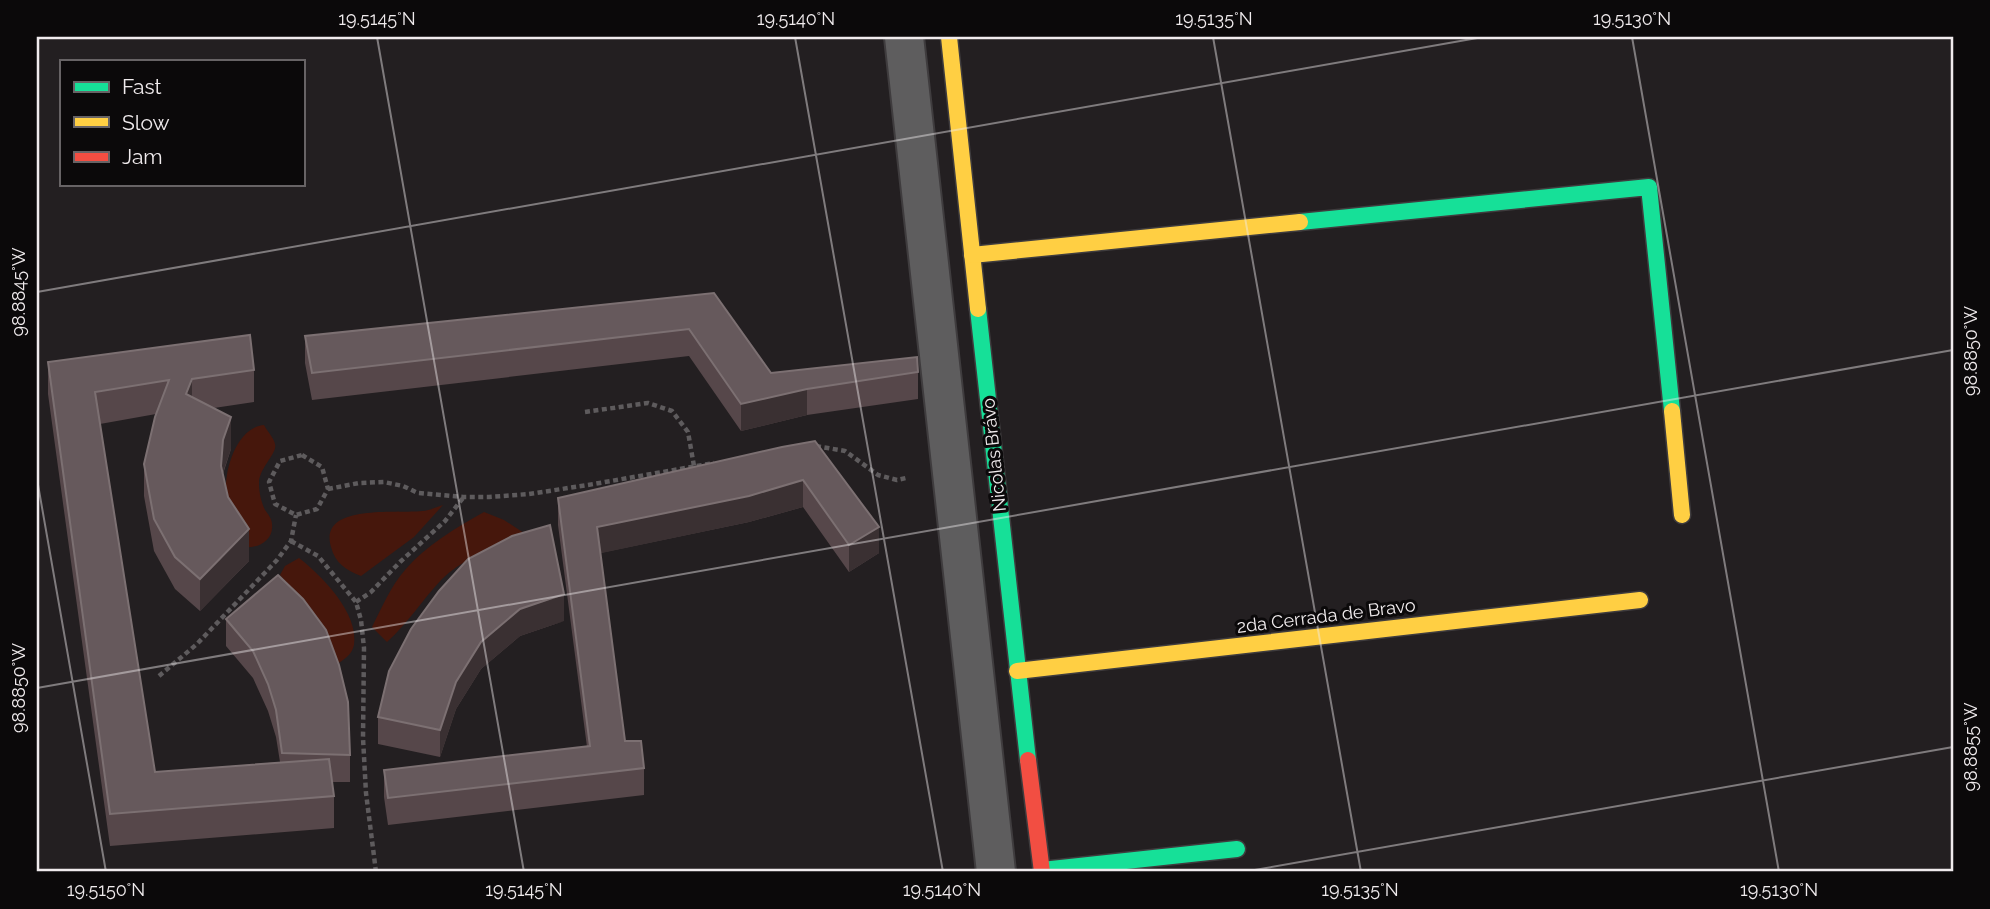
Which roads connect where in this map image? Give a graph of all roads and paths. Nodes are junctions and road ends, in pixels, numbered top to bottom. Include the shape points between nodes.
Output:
1 (904, 37) edge
2 (949, 37) edge
3 (972, 254) junction
4 (585, 412) dead end
5 (813, 446) edge
6 (720, 462) edge
7 (694, 466) junction
8 (952, 470) junction
9 (328, 489) junction
10 (463, 497) junction
11 (296, 515) junction
12 (1682, 515) dead end
13 (291, 541) junction
14 (1640, 600) dead end
15 (356, 602) junction
16 (1017, 671) junction
17 (159, 676) dead end
18 (1237, 849) dead end
19 (1042, 871) edge
20 (376, 872) edge
21 (996, 872) edge

1 - 8 street
2 - 3 street, Nicolas Brávo
3 - 12 street via 1649,187
3 - 16 street, Nicolas Brávo
4 - 7 path via 648,403 672,411 688,432
5 - 8 path via 845,451 877,475 897,480
6 - 7 path
7 - 10 path via 529,494
8 - 21 street
9 - 10 path via 384,482 418,493
9 - 11 path via 317,509
9 - 11 path via 322,467 302,455 280,461 269,482 275,504
10 - 15 path via 445,521
11 - 13 path
13 - 15 path via 318,556
13 - 17 path via 197,644
14 - 16 street, 2da Cerrada de Bravo
15 - 20 path via 364,648 366,793
16 - 19 street, Nicolas Brávo
18 - 19 street

